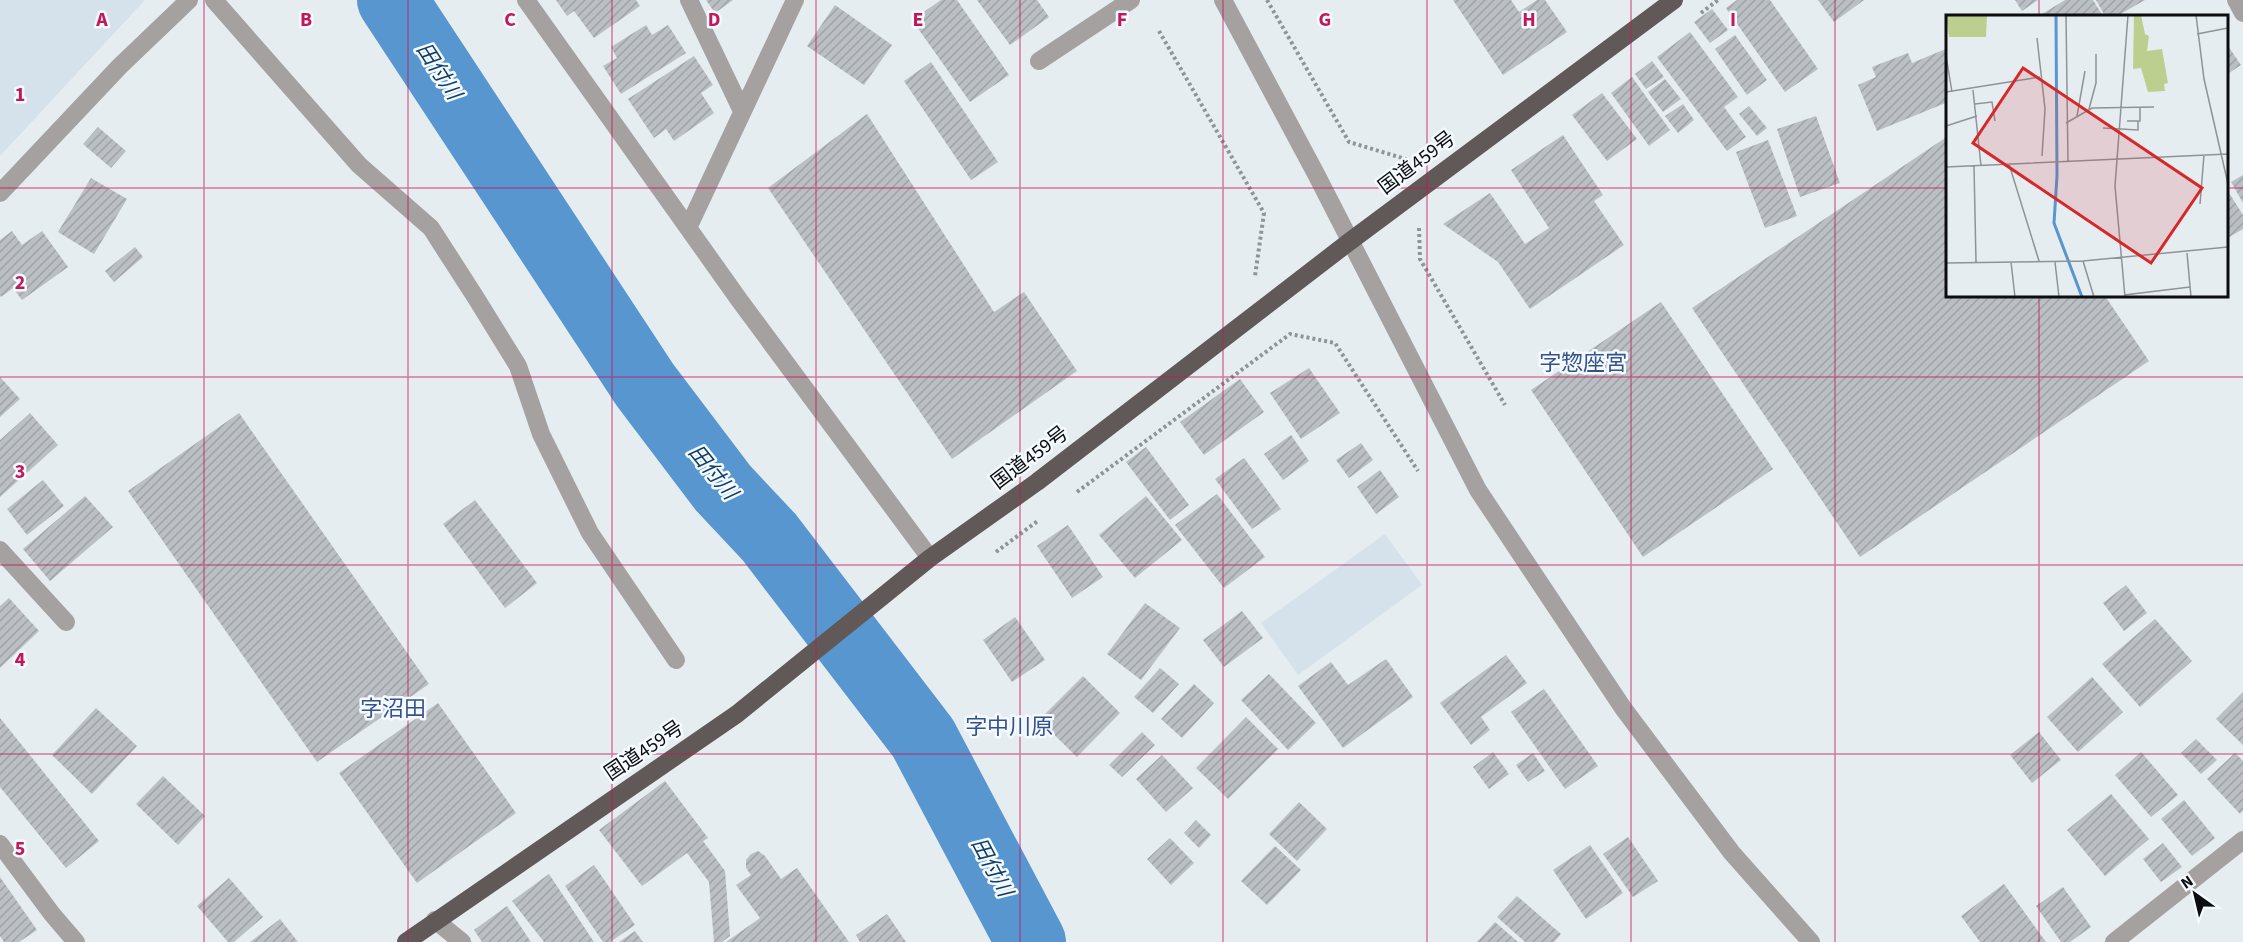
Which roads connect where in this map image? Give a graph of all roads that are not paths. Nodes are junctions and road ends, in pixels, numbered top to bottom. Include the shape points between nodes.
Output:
1 (189, 0) edge
2 (214, 0) edge
3 (526, 0) edge
4 (689, 0) edge
5 (795, 0) edge
6 (1131, 0) edge
7 (1223, 0) edge
8 (1674, 0) edge
9 (2236, 0) edge
10 (2243, 13) edge
11 (1040, 61) dead end
12 (742, 111) junction
13 (0, 193) edge
14 (688, 228) junction
15 (1349, 242) junction
16 (0, 550) edge
17 (930, 558) junction
18 (66, 622) dead end
19 (676, 660) dead end
20 (2243, 840) edge
21 (0, 844) edge
22 (435, 920) junction
23 (76, 942) edge
24 (406, 942) edge
25 (462, 942) edge
26 (1811, 942) edge
27 (2114, 942) edge

1 - 13 street via 120,66
2 - 19 street via 359,165 431,228 518,366 541,434 590,533
3 - 14 street
4 - 12 street
5 - 12 street
6 - 11 street
7 - 15 street
8 - 15 highway, 国道459号
9 - 10 street
12 - 14 street
14 - 17 street
15 - 17 highway, 国道459号 via 1037,482
15 - 26 street via 1478,490 1623,708 1732,853
16 - 18 street
17 - 22 highway, 国道459号 via 737,714
20 - 27 street
21 - 23 street
22 - 24 highway, 国道459号
22 - 25 street

